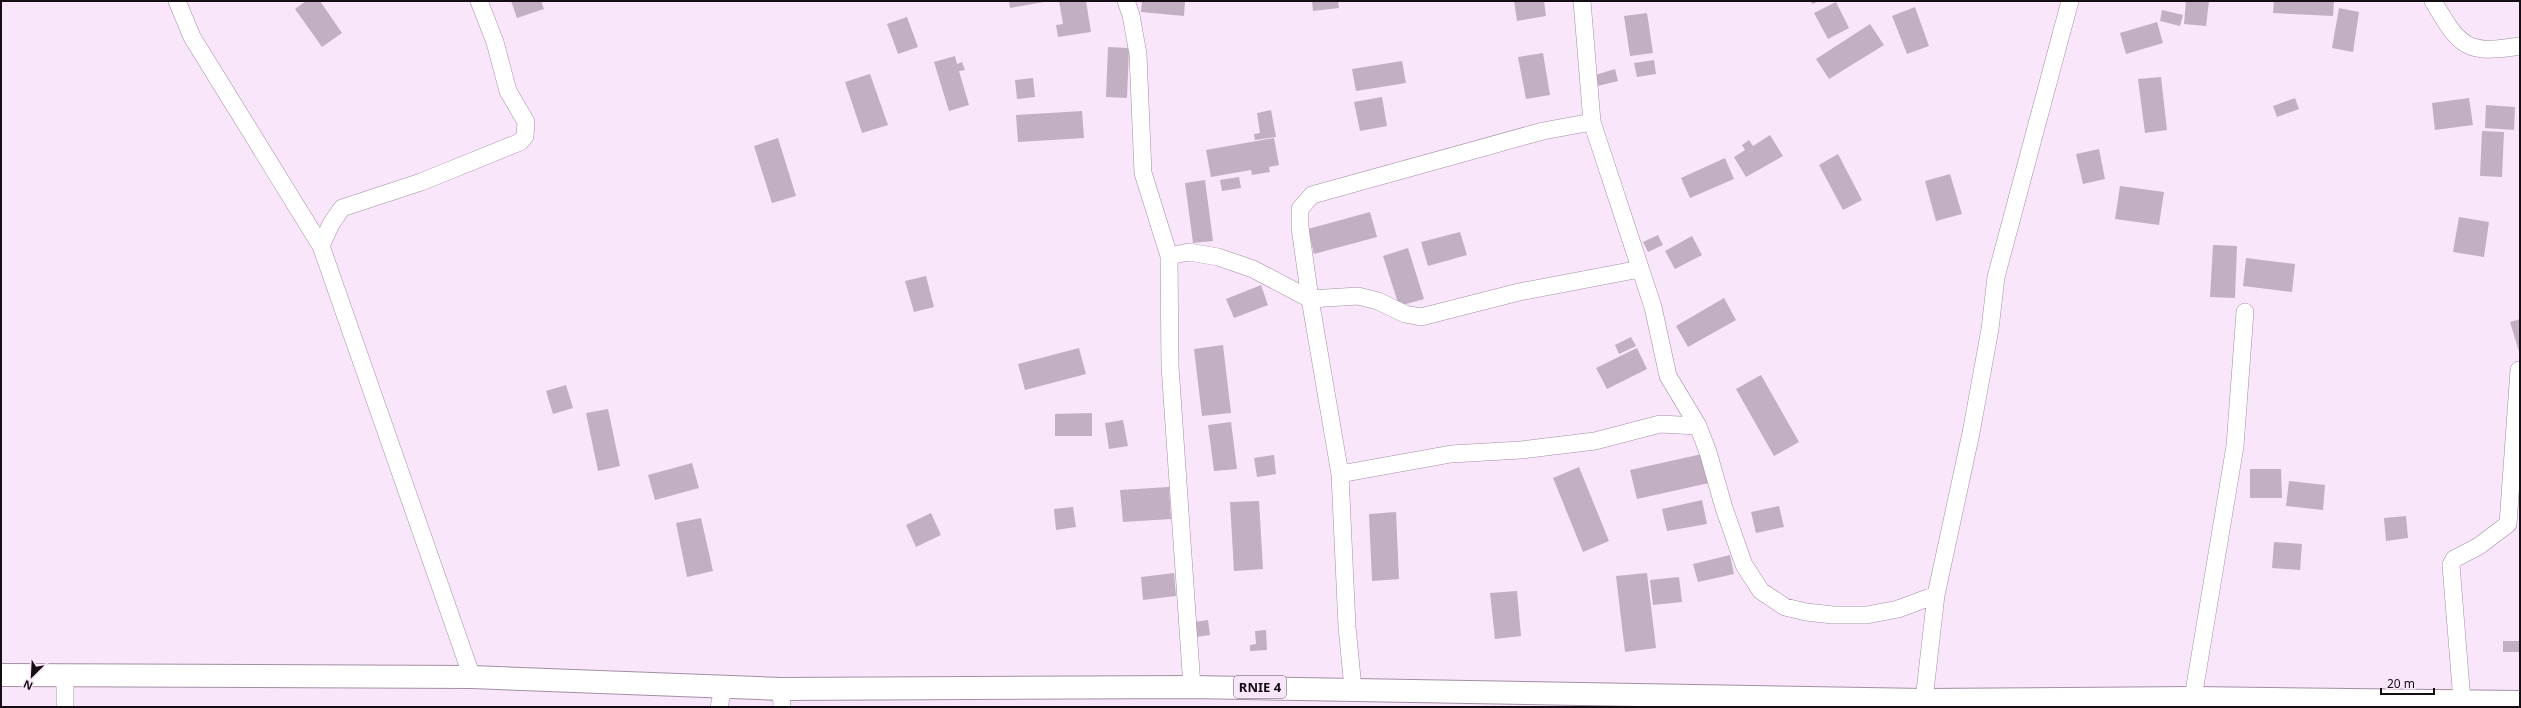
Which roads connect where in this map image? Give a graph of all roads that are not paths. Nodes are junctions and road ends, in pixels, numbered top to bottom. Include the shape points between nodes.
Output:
1 (177, 1) edge
2 (479, 1) edge
3 (1126, 1) edge
4 (1582, 1) edge
5 (2070, 1) edge
6 (2433, 1) edge
7 (2520, 46) edge
8 (1592, 122) junction
9 (321, 246) junction
10 (1169, 256) junction
11 (1640, 269) junction
12 (1310, 299) junction
13 (2245, 312) dead end
14 (2519, 370) edge
15 (1698, 426) junction
16 (1340, 474) junction
17 (2514, 522) edge
18 (1936, 595) junction
19 (1, 675) edge
20 (65, 676) junction
21 (472, 678) junction
22 (724, 685) junction
23 (1192, 687) junction
24 (1353, 688) junction
25 (781, 698) edge
26 (2193, 698) junction
27 (1924, 700) junction
28 (2462, 701) junction
29 (2520, 702) edge
30 (65, 707) edge
31 (719, 707) edge

1 - 9 street via 192,37
2 - 9 street via 495,42 508,91 526,122 525,136 520,142 421,182 342,208
3 - 10 street via 1138,54 1143,173
4 - 8 street
5 - 18 street via 1996,277 1990,329 1971,433
6 - 7 street via 2454,35 2468,46 2485,50
8 - 11 street
8 - 12 street via 1543,131 1312,195 1300,210 1300,228
9 - 21 street
10 - 12 street via 1189,252 1218,257 1253,269
10 - 23 street via 1170,366
11 - 12 street via 1519,292 1421,317 1405,314 1378,301 1358,296
11 - 15 street via 1653,307 1668,376
12 - 16 street
13 - 26 street via 2235,446
14 - 17 street
15 - 16 street via 1660,424 1595,441 1520,450 1451,454
15 - 18 street via 1744,565 1761,590 1784,607 1833,615 1867,615 1898,609
16 - 24 street via 1347,628
17 - 28 street via 2479,546 2454,559 2451,565
18 - 27 street
19 - 20 main road, RNIE 4
20 - 21 main road, RNIE 4
20 - 30 street
21 - 22 main road, RNIE 4
22 - 25 main road, RNIE 4
22 - 31 street
23 - 24 main road, RNIE 4
23 - 25 main road, RNIE 4
24 - 27 main road, RNIE 4
26 - 27 main road, RNIE 4
26 - 28 main road, RNIE 4
28 - 29 main road, RNIE 4

